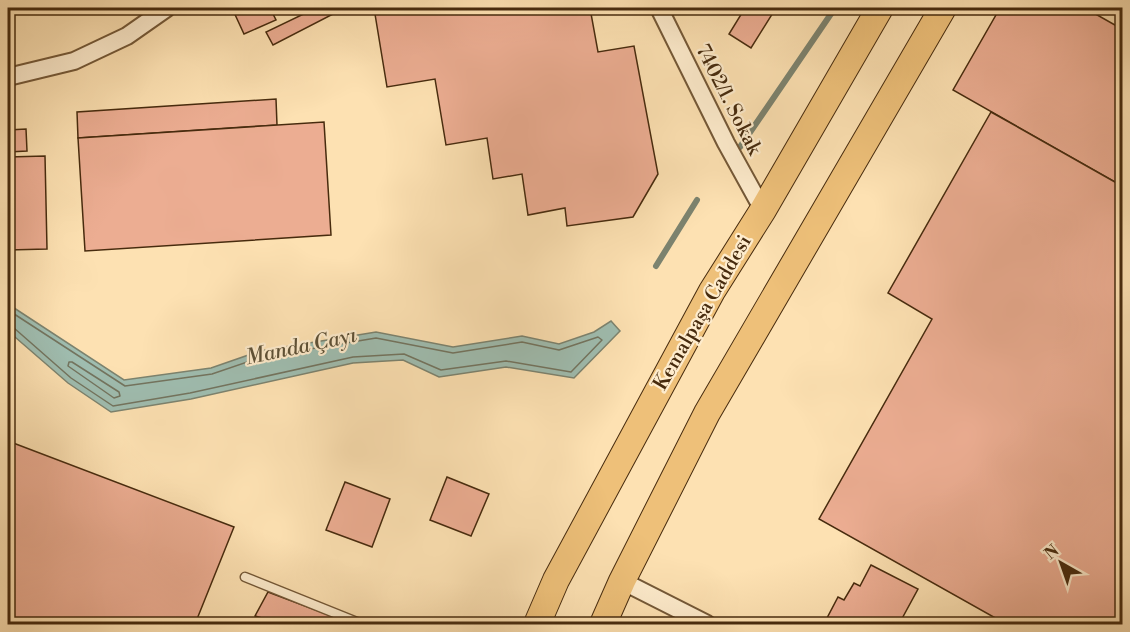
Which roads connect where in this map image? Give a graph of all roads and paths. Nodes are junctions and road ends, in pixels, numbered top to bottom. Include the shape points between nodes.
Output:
1 (167, 8) edge
2 (659, 8) edge
3 (880, 8) edge
4 (943, 8) edge
5 (8, 77) edge
6 (763, 210) junction
7 (246, 577) dead end
8 (622, 581) junction
9 (362, 624) edge
10 (537, 624) edge
11 (603, 624) edge
12 (707, 624) edge

1 - 5 street via 127,36 74,61
2 - 6 street, 7402/1. Sokak
3 - 6 main road, Kemalpaşa Caddesi
4 - 8 main road via 707,413
6 - 10 main road, Kemalpaşa Caddesi via 712,291 556,580
7 - 9 lane
8 - 11 main road
8 - 12 street

